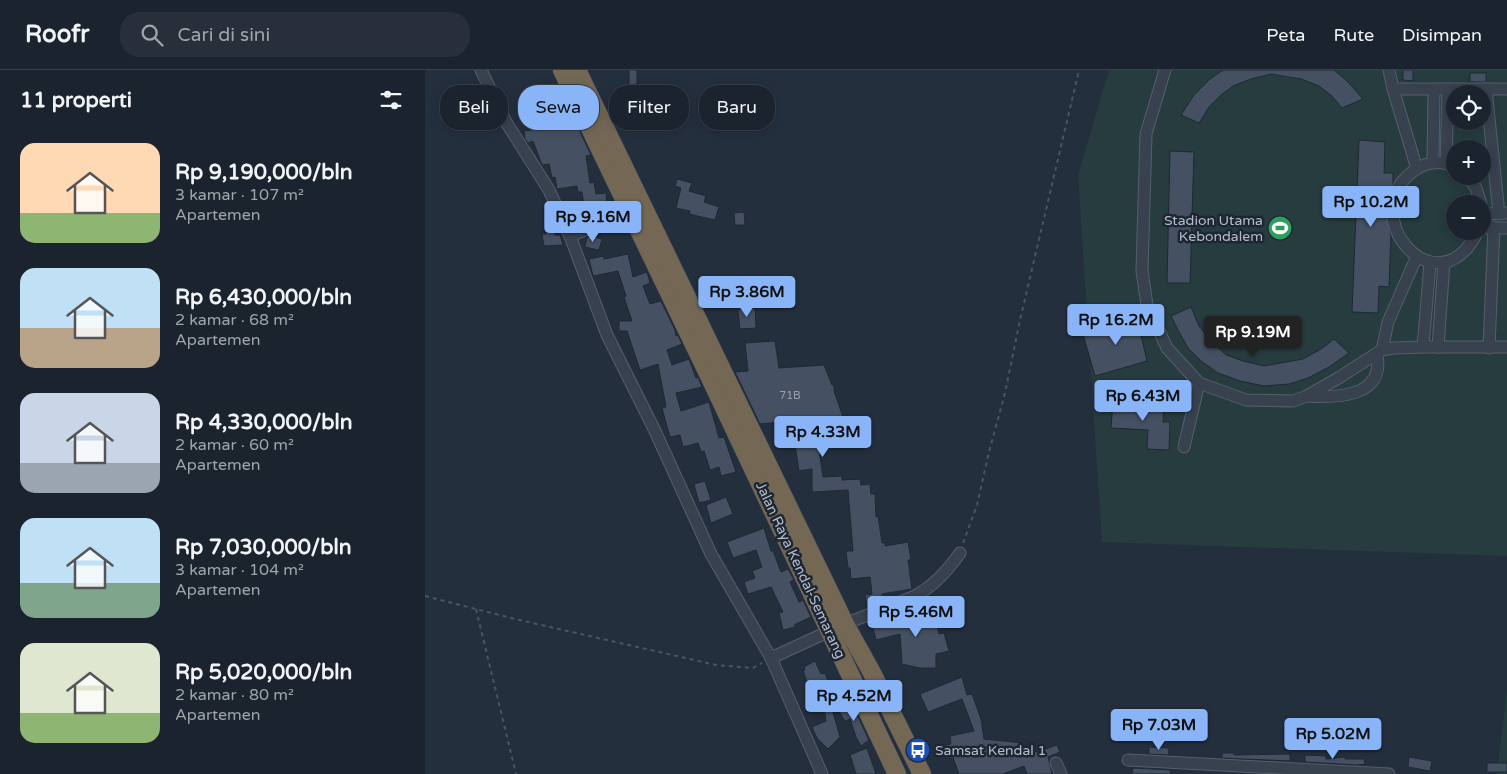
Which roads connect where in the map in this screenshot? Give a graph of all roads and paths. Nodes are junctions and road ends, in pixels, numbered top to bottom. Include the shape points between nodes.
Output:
1 (562, 70) edge
2 (577, 70) edge
3 (1079, 70) edge
4 (1165, 70) edge
5 (1389, 70) edge
6 (486, 71) edge
7 (1393, 89) junction
8 (1434, 89) junction
9 (1446, 89) edge
10 (1491, 89) edge
11 (1507, 89) edge
12 (1491, 126) edge
13 (1433, 163) junction
14 (1446, 164) edge
15 (1417, 169) junction
16 (630, 212) junction
17 (1503, 214) edge
18 (1491, 228) edge
19 (1507, 228) edge
20 (570, 236) junction
21 (1474, 240) edge
22 (1488, 240) edge
23 (1417, 256) junction
24 (1443, 262) junction
25 (1430, 263) junction
26 (1423, 347) junction
27 (1438, 347) junction
28 (1489, 348) junction
29 (1507, 348) edge
30 (1380, 352) junction
31 (719, 381) junction
32 (1199, 383) junction
33 (1307, 396) junction
34 (1185, 447) dead end
35 (960, 553) joint
36 (425, 596) edge
37 (476, 609) junction
38 (838, 628) junction
39 (771, 658) junction
40 (1128, 760) dead end
41 (1055, 762) dead end
42 (516, 774) edge
43 (822, 774) edge
44 (897, 774) edge
45 (922, 774) edge
46 (1061, 774) edge
47 (1389, 774) edge

1 - 16 highway, Jalan Raya Kendal-Semarang
2 - 31 highway, Jalan Raya Kendal-Semarang
3 - 35 path via 1005,393 977,505
4 - 32 street via 1147,134 1142,271 1147,305 1167,348
5 - 7 street
6 - 20 street via 506,122 549,190
7 - 8 street
7 - 15 street
8 - 9 street
8 - 13 street
10 - 11 street
12 - 17 street
13 - 14 street
13 - 15 street
15 - 23 street via 1401,185 1393,211 1399,237
16 - 20 street
16 - 31 highway, Jalan Raya Kendal-Semarang
18 - 19 street
20 - 39 street via 607,335 711,554
21 - 24 street via 1462,253
22 - 28 street
23 - 25 street
23 - 30 street via 1388,322
24 - 25 street
24 - 27 street
25 - 26 street
26 - 27 street
26 - 30 street
27 - 28 street
28 - 29 street
30 - 33 street
30 - 33 street via 1377,373 1366,388 1339,396
31 - 38 highway, Jalan Raya Kendal-Semarang
32 - 33 street via 1246,400 1293,401
32 - 34 street
35 - 38 street via 925,590
36 - 37 path
37 - 39 path via 716,665 753,668
37 - 42 path
38 - 39 street
38 - 44 highway, Jalan Raya Kendal-Semarang
38 - 45 highway, Jalan Raya Kendal-Semarang via 871,671
39 - 43 street
40 - 47 street
41 - 46 street

